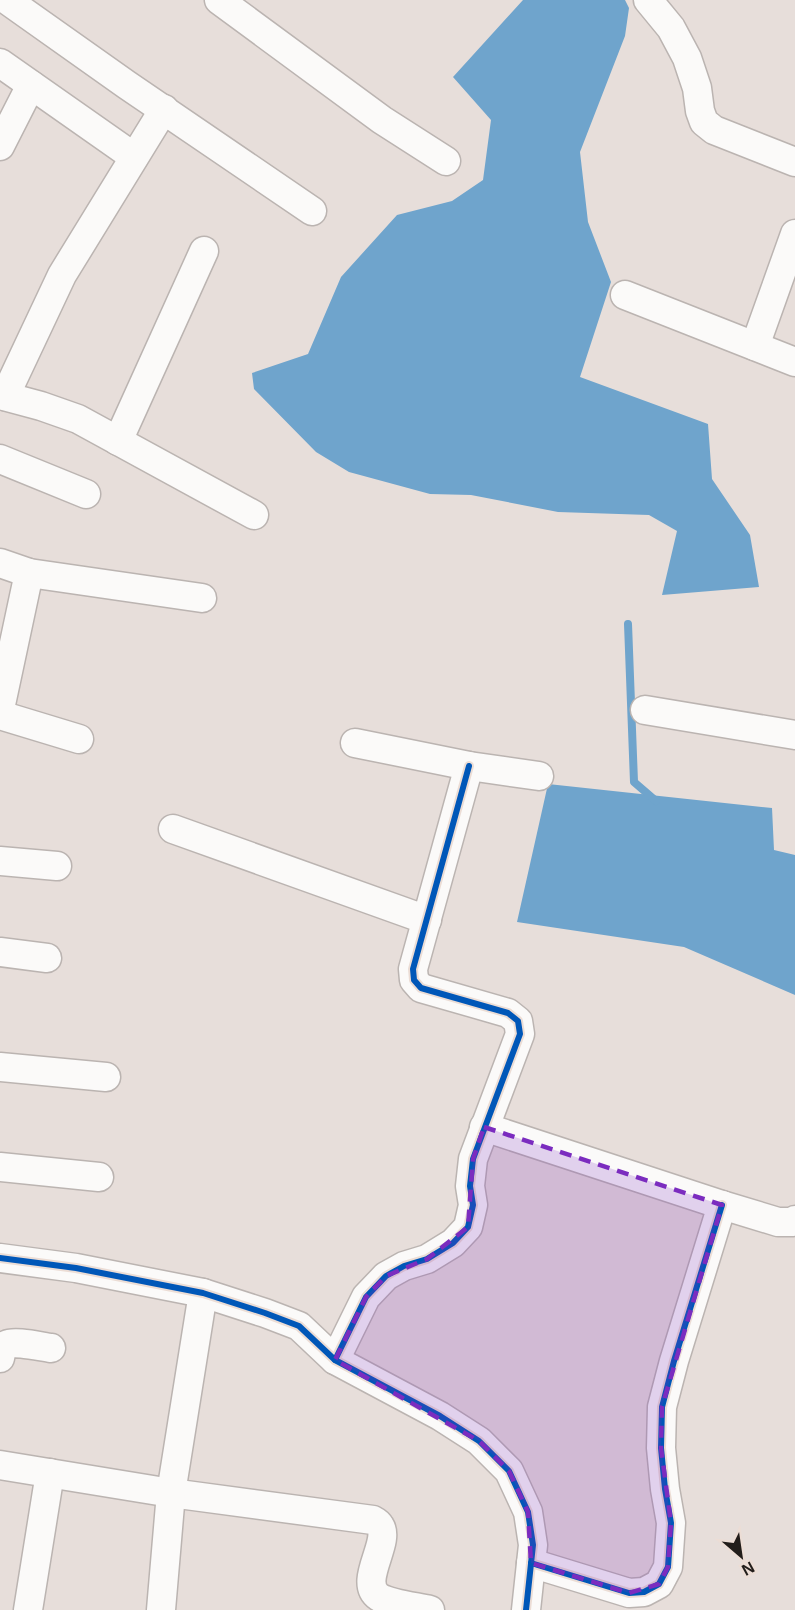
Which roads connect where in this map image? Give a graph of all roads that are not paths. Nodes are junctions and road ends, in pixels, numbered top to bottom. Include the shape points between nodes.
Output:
1 (7, 0) edge
2 (219, 0) edge
3 (648, 0) edge
4 (0, 63) edge
5 (31, 85) junction
6 (164, 109) junction
7 (0, 146) edge
8 (134, 157) junction
9 (446, 160) dead end
10 (795, 162) edge
11 (312, 211) dead end
12 (795, 234) edge
13 (204, 251) dead end
14 (626, 295) dead end
15 (755, 346) junction
16 (795, 362) edge
17 (3, 396) edge
18 (118, 441) junction
19 (0, 459) edge
20 (86, 494) dead end
21 (254, 515) dead end
22 (0, 563) edge
23 (29, 573) junction
24 (202, 598) dead end
25 (0, 708) edge
26 (645, 710) dead end
27 (0, 716) edge
28 (795, 735) edge
29 (79, 739) dead end
30 (355, 743) dead end
31 (469, 766) junction
32 (539, 776) dead end
33 (173, 829) dead end
34 (0, 861) edge
35 (57, 866) dead end
36 (427, 921) junction
37 (0, 952) edge
38 (47, 958) dead end
39 (0, 1067) edge
40 (106, 1077) dead end
41 (484, 1126) junction
42 (0, 1167) edge
43 (99, 1177) dead end
44 (722, 1205) junction
45 (795, 1220) edge
46 (0, 1258) edge
47 (203, 1293) junction
48 (51, 1348) dead end
49 (0, 1358) edge
50 (335, 1360) junction
51 (0, 1465) edge
52 (50, 1473) junction
53 (171, 1493) junction
54 (531, 1563) junction
55 (28, 1610) edge
56 (161, 1610) edge
57 (430, 1610) edge
58 (526, 1610) edge

1 - 6 street
2 - 9 street via 382,120
3 - 10 street via 671,28 687,57 704,122 714,130
4 - 5 street
5 - 7 street
5 - 8 street
6 - 8 street
6 - 11 street
8 - 17 street via 62,275
12 - 15 street
13 - 18 street
14 - 15 street
15 - 16 street
17 - 18 street via 78,419
18 - 21 street
19 - 20 street
22 - 23 street
23 - 24 street
23 - 25 street
26 - 28 street
27 - 29 street
30 - 31 street
31 - 32 street
31 - 36 street
33 - 36 street
34 - 35 street
36 - 41 street via 413,969 414,980 421,988 508,1013 518,1021 520,1034
37 - 38 street
39 - 40 street
41 - 44 street
41 - 50 street via 472,1158 473,1205 468,1227 453,1243 427,1259 386,1276 366,1298
42 - 43 street
44 - 45 street via 778,1222
44 - 54 street via 662,1407 661,1448 671,1523 668,1568 659,1584 644,1592 629,1593
46 - 47 street via 76,1268
47 - 50 street via 299,1326
47 - 53 street
48 - 49 street via 12,1343 1,1351
50 - 54 street via 469,1434 509,1471 528,1512 533,1545
51 - 52 street
52 - 53 street
52 - 55 street
53 - 56 street
53 - 57 street via 373,1520 383,1534 371,1582 373,1591 388,1601
54 - 58 street

